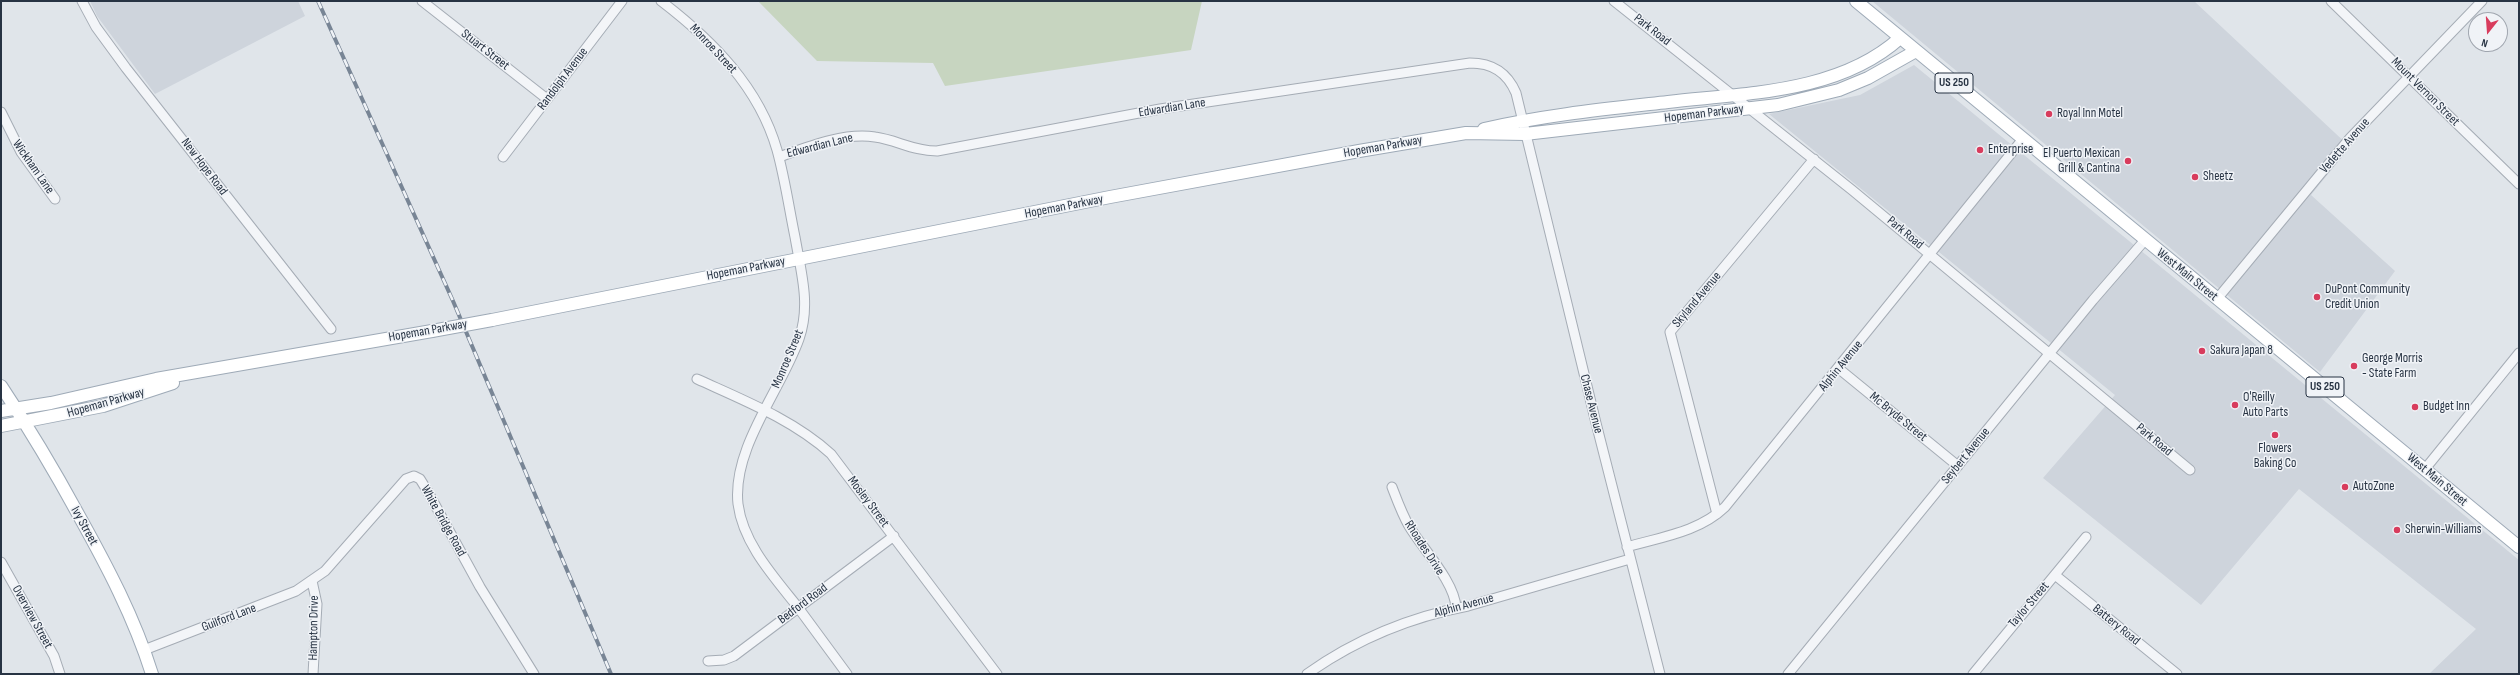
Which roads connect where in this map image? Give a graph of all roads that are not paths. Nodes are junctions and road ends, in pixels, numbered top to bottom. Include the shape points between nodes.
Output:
1 (82, 1) edge
2 (422, 1) edge
3 (622, 1) edge
4 (661, 1) edge
5 (1614, 1) edge
6 (1856, 1) edge
7 (2331, 1) edge
8 (2482, 1) edge
9 (1900, 38) junction
10 (1916, 51) junction
11 (2409, 76) junction
12 (1735, 95) junction
13 (547, 99) junction
14 (1750, 108) junction
15 (1, 112) edge
16 (1522, 120) junction
17 (1466, 133) junction
18 (1525, 134) junction
19 (2022, 140) junction
20 (503, 157) dead end
21 (778, 157) junction
22 (1814, 159) junction
23 (2519, 184) edge
24 (55, 199) dead end
25 (2145, 240) junction
26 (1931, 255) junction
27 (799, 259) junction
28 (2217, 299) junction
29 (331, 329) dead end
30 (2050, 352) junction
31 (2519, 353) edge
32 (1838, 368) junction
33 (208, 371) junction
34 (698, 379) dead end
35 (1, 386) edge
36 (16, 408) junction
37 (1, 411) edge
38 (765, 412) junction
39 (26, 422) junction
40 (1, 426) edge
41 (1958, 466) junction
42 (2425, 469) junction
43 (2190, 470) dead end
44 (1392, 487) dead end
45 (1717, 514) junction
46 (894, 536) junction
47 (2086, 537) dead end
48 (1627, 547) junction
49 (2519, 547) edge
50 (1630, 559) junction
51 (1, 562) edge
52 (2054, 575) junction
53 (312, 581) junction
54 (798, 608) junction
55 (1456, 608) junction
56 (144, 650) junction
57 (708, 662) dead end
58 (1975, 673) edge
59 (60, 674) edge
60 (152, 674) edge
61 (313, 674) edge
62 (534, 674) edge
63 (847, 674) edge
64 (997, 674) edge
65 (1307, 674) edge
66 (1660, 674) edge
67 (1788, 674) edge
68 (2177, 674) edge

1 - 29 street, New Hope Road via 96,27 126,68
2 - 13 street, Stuart Street
3 - 13 street, Randolph Avenue
4 - 21 street, Monroe Street via 706,36 737,73 764,117
5 - 12 street, Park Road
6 - 9 main road, West Main Street / US 250
7 - 11 street, Mount Vernon Street
8 - 11 street, Vedette Avenue
9 - 10 main road, West Main Street / US 250
9 - 12 main road via 1881,55 1832,75 1774,91
10 - 14 main road, Hopeman Parkway via 1868,78 1839,90 1786,104
10 - 19 main road, West Main Street / US 250
11 - 23 street, Mount Vernon Street
11 - 28 street, Vedette Avenue via 2350,138
12 - 14 street, Park Road
12 - 16 main road
13 - 20 street, Randolph Avenue
14 - 18 main road, Hopeman Parkway
14 - 22 street, Park Road
15 - 24 street, Wickham Lane via 21,152
16 - 17 main road
16 - 18 street, Edwardian Lane
16 - 21 street, Edwardian Lane via 1516,93 1508,79 1491,65 1470,63 1160,109 938,151 918,150 884,139 860,136
17 - 18 main road, Hopeman Parkway
17 - 27 main road, Hopeman Parkway via 1117,196
18 - 48 street, Chase Avenue
19 - 25 main road, West Main Street / US 250
19 - 26 street, Alphin Avenue
21 - 27 street, Monroe Street
22 - 26 street, Park Road
22 - 45 street, Skyland Avenue via 1670,332
25 - 28 main road, West Main Street / US 250
25 - 30 street, Seybert Avenue
26 - 30 street, Park Road
26 - 32 street, Alphin Avenue
27 - 33 main road, Hopeman Parkway, bridge via 492,320
27 - 38 street, Monroe Street via 805,301 803,326 795,350
28 - 42 main road, West Main Street / US 250
30 - 41 street, Seybert Avenue
30 - 43 street, Park Road
31 - 42 street
32 - 41 street, Mc Bryde Street
32 - 45 street, Alphin Avenue
33 - 36 main road, Hopeman Parkway
33 - 39 main road, Hopeman Parkway via 103,406
34 - 38 street, Mosley Street
35 - 36 main road, Ivy Street
36 - 37 main road, Hopeman Parkway
36 - 39 main road, Ivy Street
38 - 46 street, Mosley Street via 808,435 831,454
38 - 54 street, Monroe Street via 740,472 740,512 758,554
39 - 40 main road, Hopeman Parkway
39 - 56 main road, Ivy Street via 115,581
41 - 67 street, Seybert Avenue
42 - 49 main road, West Main Street / US 250
44 - 55 street, Rhoades Drive via 1410,527 1447,583
45 - 48 street, Alphin Avenue via 1697,526
46 - 54 street, Bedford Road
46 - 64 street, Mosley Street
47 - 52 street, Taylor Street
48 - 50 street, Chase Avenue
50 - 55 street, Alphin Avenue
50 - 66 street, Chase Avenue
51 - 59 street, Overview Street via 54,656
52 - 58 street, Taylor Street
52 - 68 street, Battery Road
53 - 56 street, Guilford Lane via 279,599
53 - 61 street, Hampton Drive via 317,604
53 - 62 street, White Bridge Road via 325,571 406,479 417,477 428,492 480,587
54 - 57 street, Bedford Road via 734,656
54 - 63 street, Monroe Street
55 - 65 street, Alphin Avenue via 1370,636
56 - 60 main road, Ivy Street

